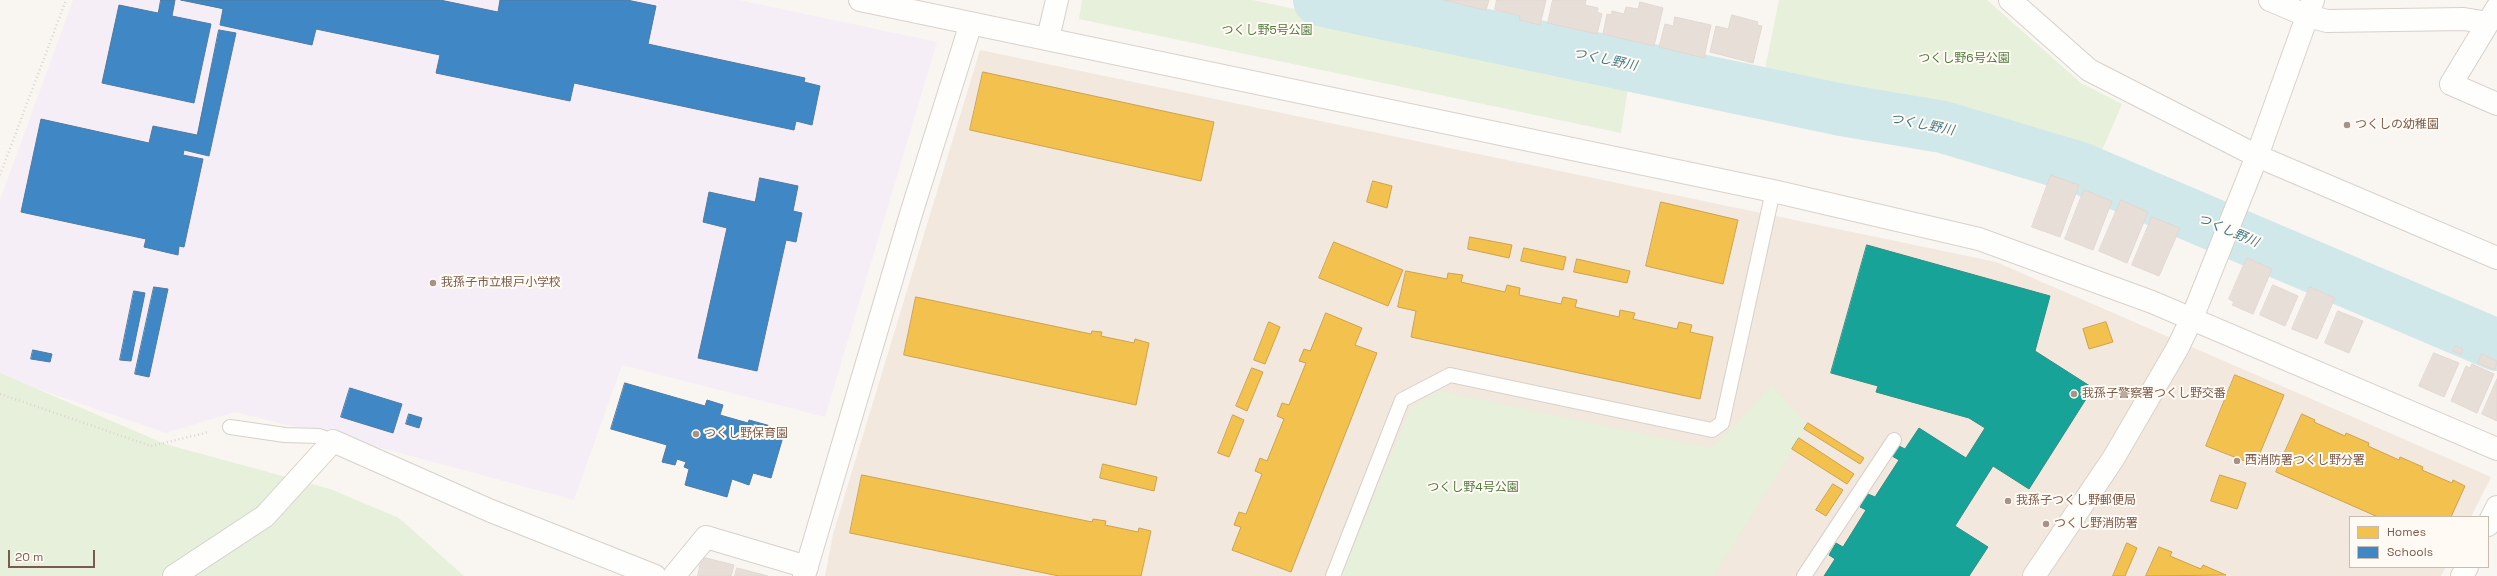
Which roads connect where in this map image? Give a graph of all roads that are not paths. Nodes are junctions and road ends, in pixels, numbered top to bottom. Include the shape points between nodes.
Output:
1 (860, 0) edge
2 (1056, 0) edge
3 (2010, 0) edge
4 (2270, 0) edge
5 (2311, 8) edge
6 (2492, 16) edge
7 (971, 24) junction
8 (1048, 38) junction
9 (2497, 104) edge
10 (2258, 156) junction
11 (1773, 191) junction
12 (2497, 258) edge
13 (2192, 318) junction
14 (230, 427) road end
15 (1894, 440) dead end
16 (333, 441) junction
17 (2497, 449) edge
18 (2497, 507) edge
19 (2489, 523) edge
20 (805, 572) edge
21 (174, 576) edge
22 (655, 576) edge
23 (674, 576) edge
24 (1333, 576) edge
25 (1804, 576) edge
26 (2034, 576) edge

1 - 7 street
2 - 8 street
3 - 10 street via 2089,70
4 - 5 street
5 - 6 street via 2327,21 2464,19
5 - 10 street
6 - 9 street via 2452,84
7 - 8 street
7 - 20 street via 904,237
8 - 11 street
10 - 12 street
10 - 13 street
11 - 13 street via 1979,239
11 - 24 lane via 1722,423 1712,430 1450,375 1402,400
13 - 17 street
13 - 26 street via 2177,349 2113,459
14 - 16 lane via 285,436 319,436
15 - 25 lane
16 - 21 street via 265,516
16 - 22 street via 491,511
18 - 19 street
20 - 23 street via 706,536

